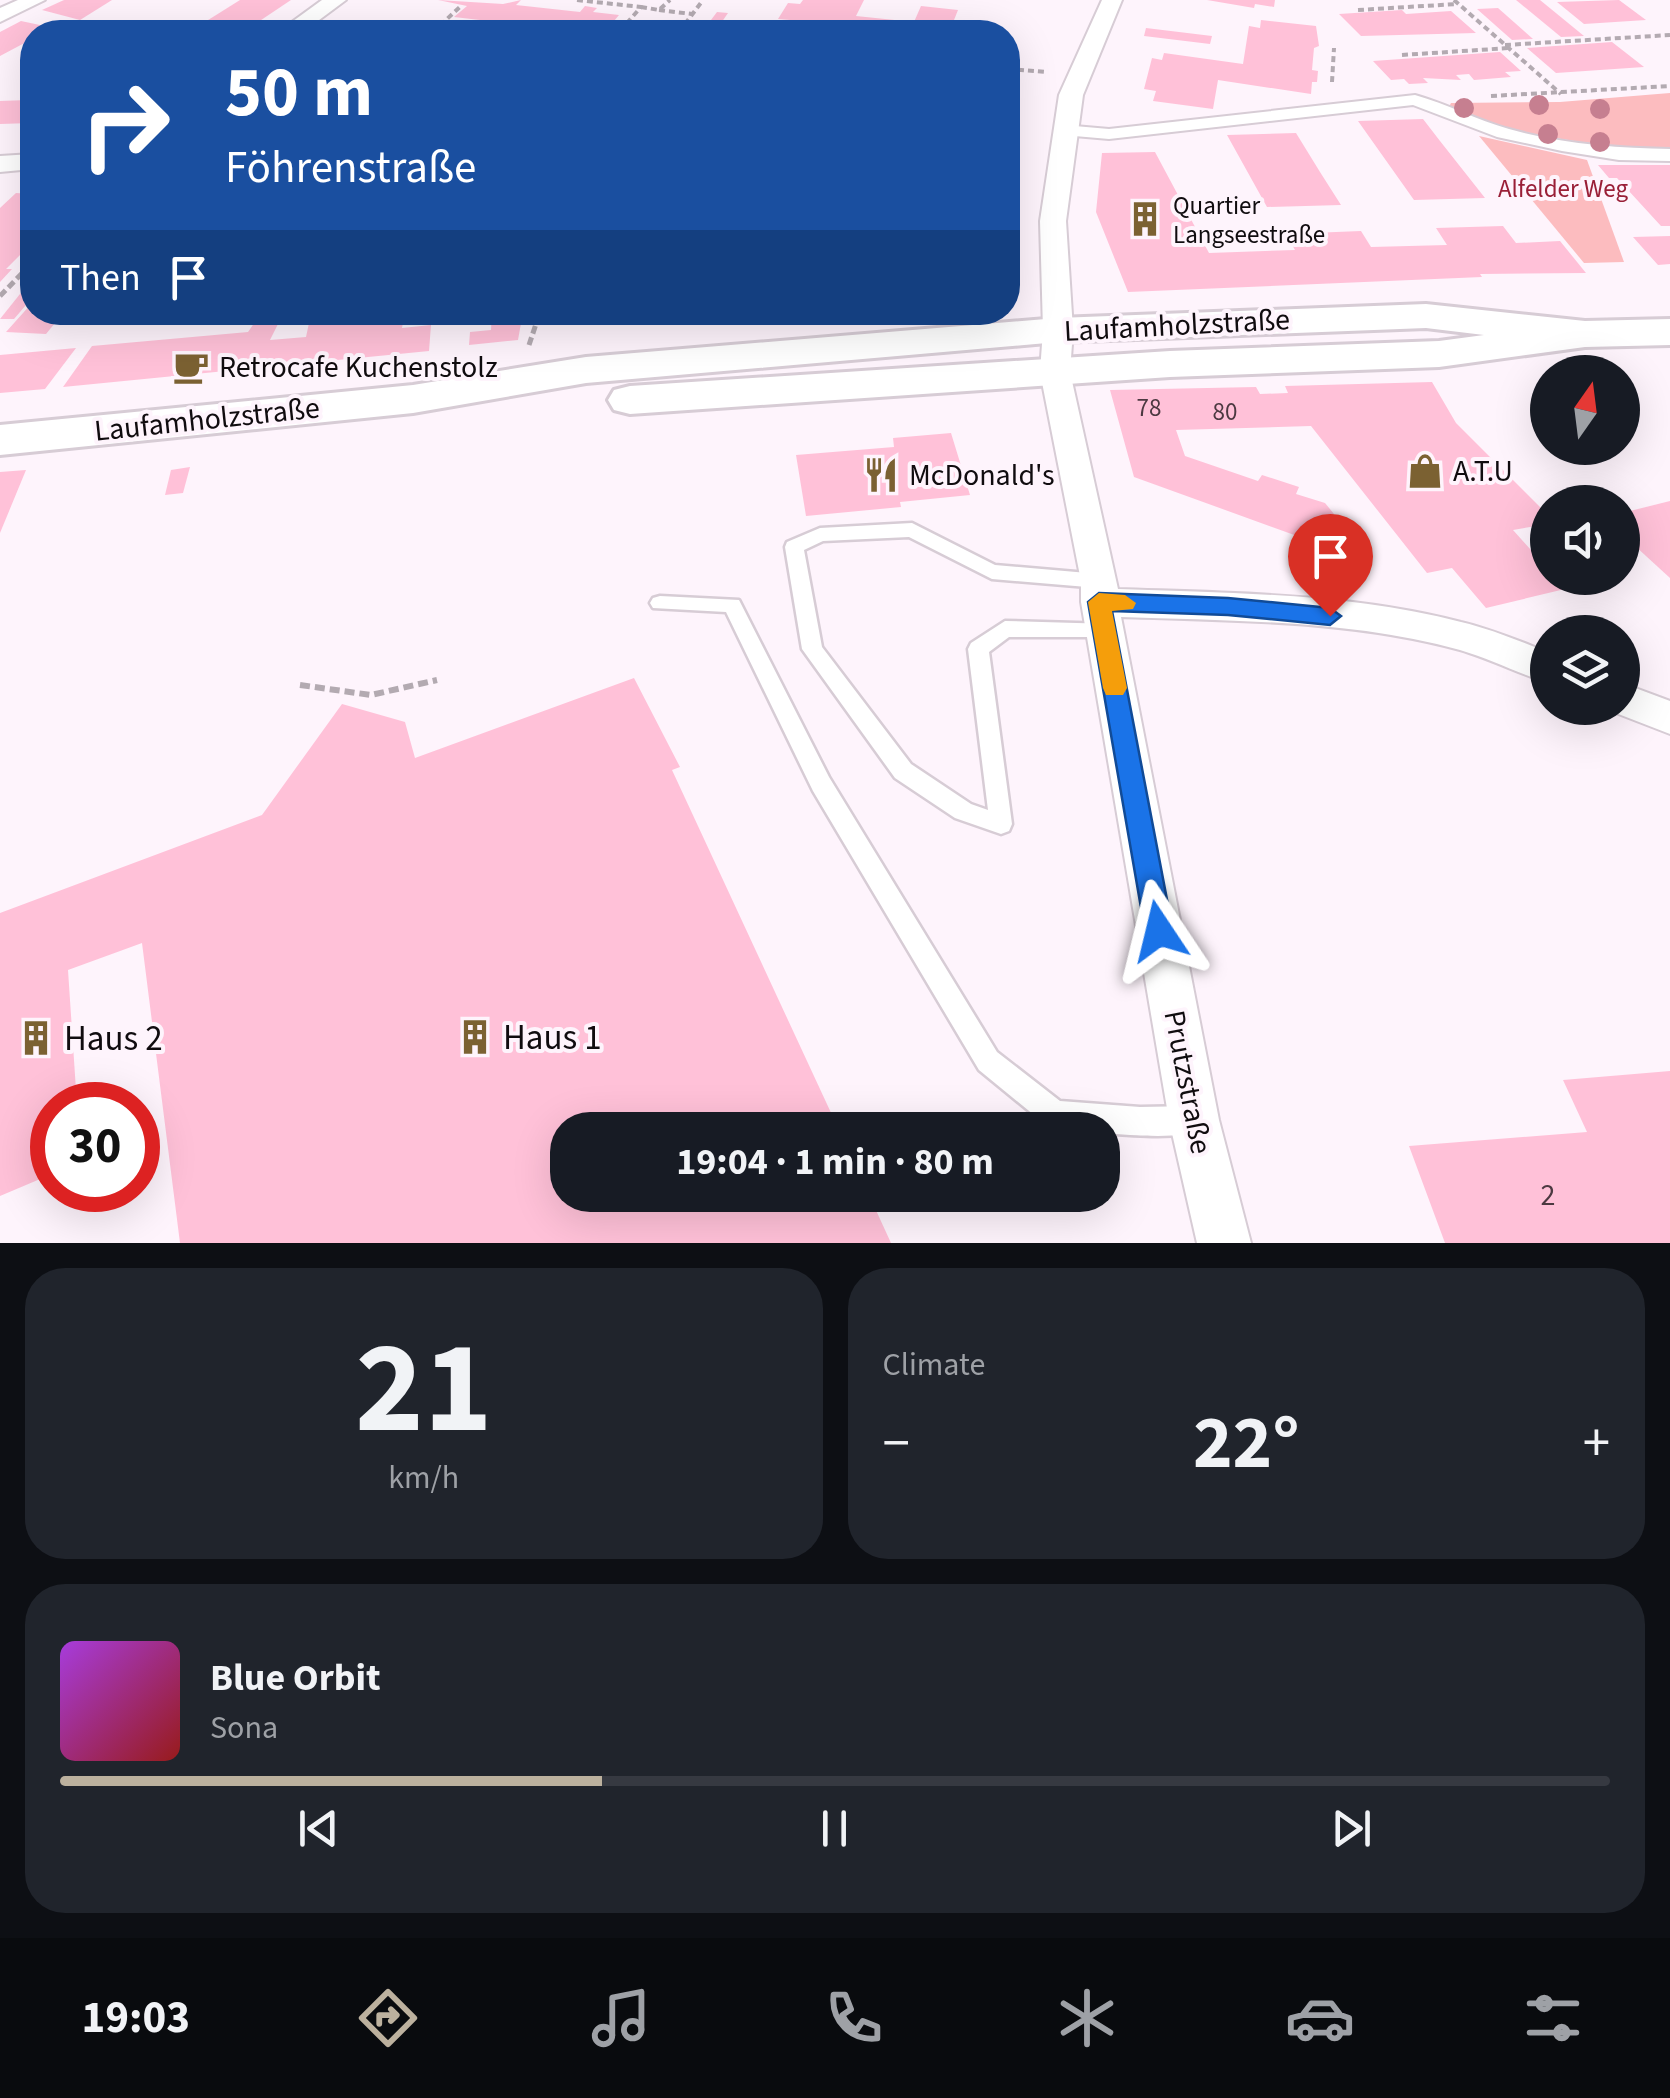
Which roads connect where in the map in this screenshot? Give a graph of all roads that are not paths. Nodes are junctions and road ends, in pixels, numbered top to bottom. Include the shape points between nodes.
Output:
1 (35, 0) edge
2 (336, 0) edge
3 (1112, 0) edge
4 (0, 16) edge
5 (306, 20) edge
6 (1063, 130) junction
7 (1670, 155) edge
8 (1670, 332) edge
9 (1056, 351) junction
10 (0, 440) edge
11 (660, 603) dead end
12 (1101, 604) junction
13 (1530, 661) edge
14 (1640, 706) edge
15 (1670, 718) edge
16 (1194, 1120) junction
17 (1224, 1243) edge

1 - 4 street
2 - 5 street
3 - 6 street, Prutzstraße
6 - 7 street via 1109,134 1415,100 1503,133 1562,146
6 - 9 street, Prutzstraße via 1053,222
8 - 9 main road, Laufamholzstraße via 1585,334 1439,354
9 - 10 main road, Laufamholzstraße via 595,402 413,399
9 - 12 street, Prutzstraße
11 - 16 lane via 732,605 821,784 988,1061 1054,1114
12 - 12 lane via 1005,629 978,648 1001,824 962,811 903,771 812,649 794,548 820,534 912,530 992,572
12 - 13 street via 1364,620 1461,636
12 - 16 street, Prutzstraße
14 - 15 street
16 - 17 street, Prutzstraße

